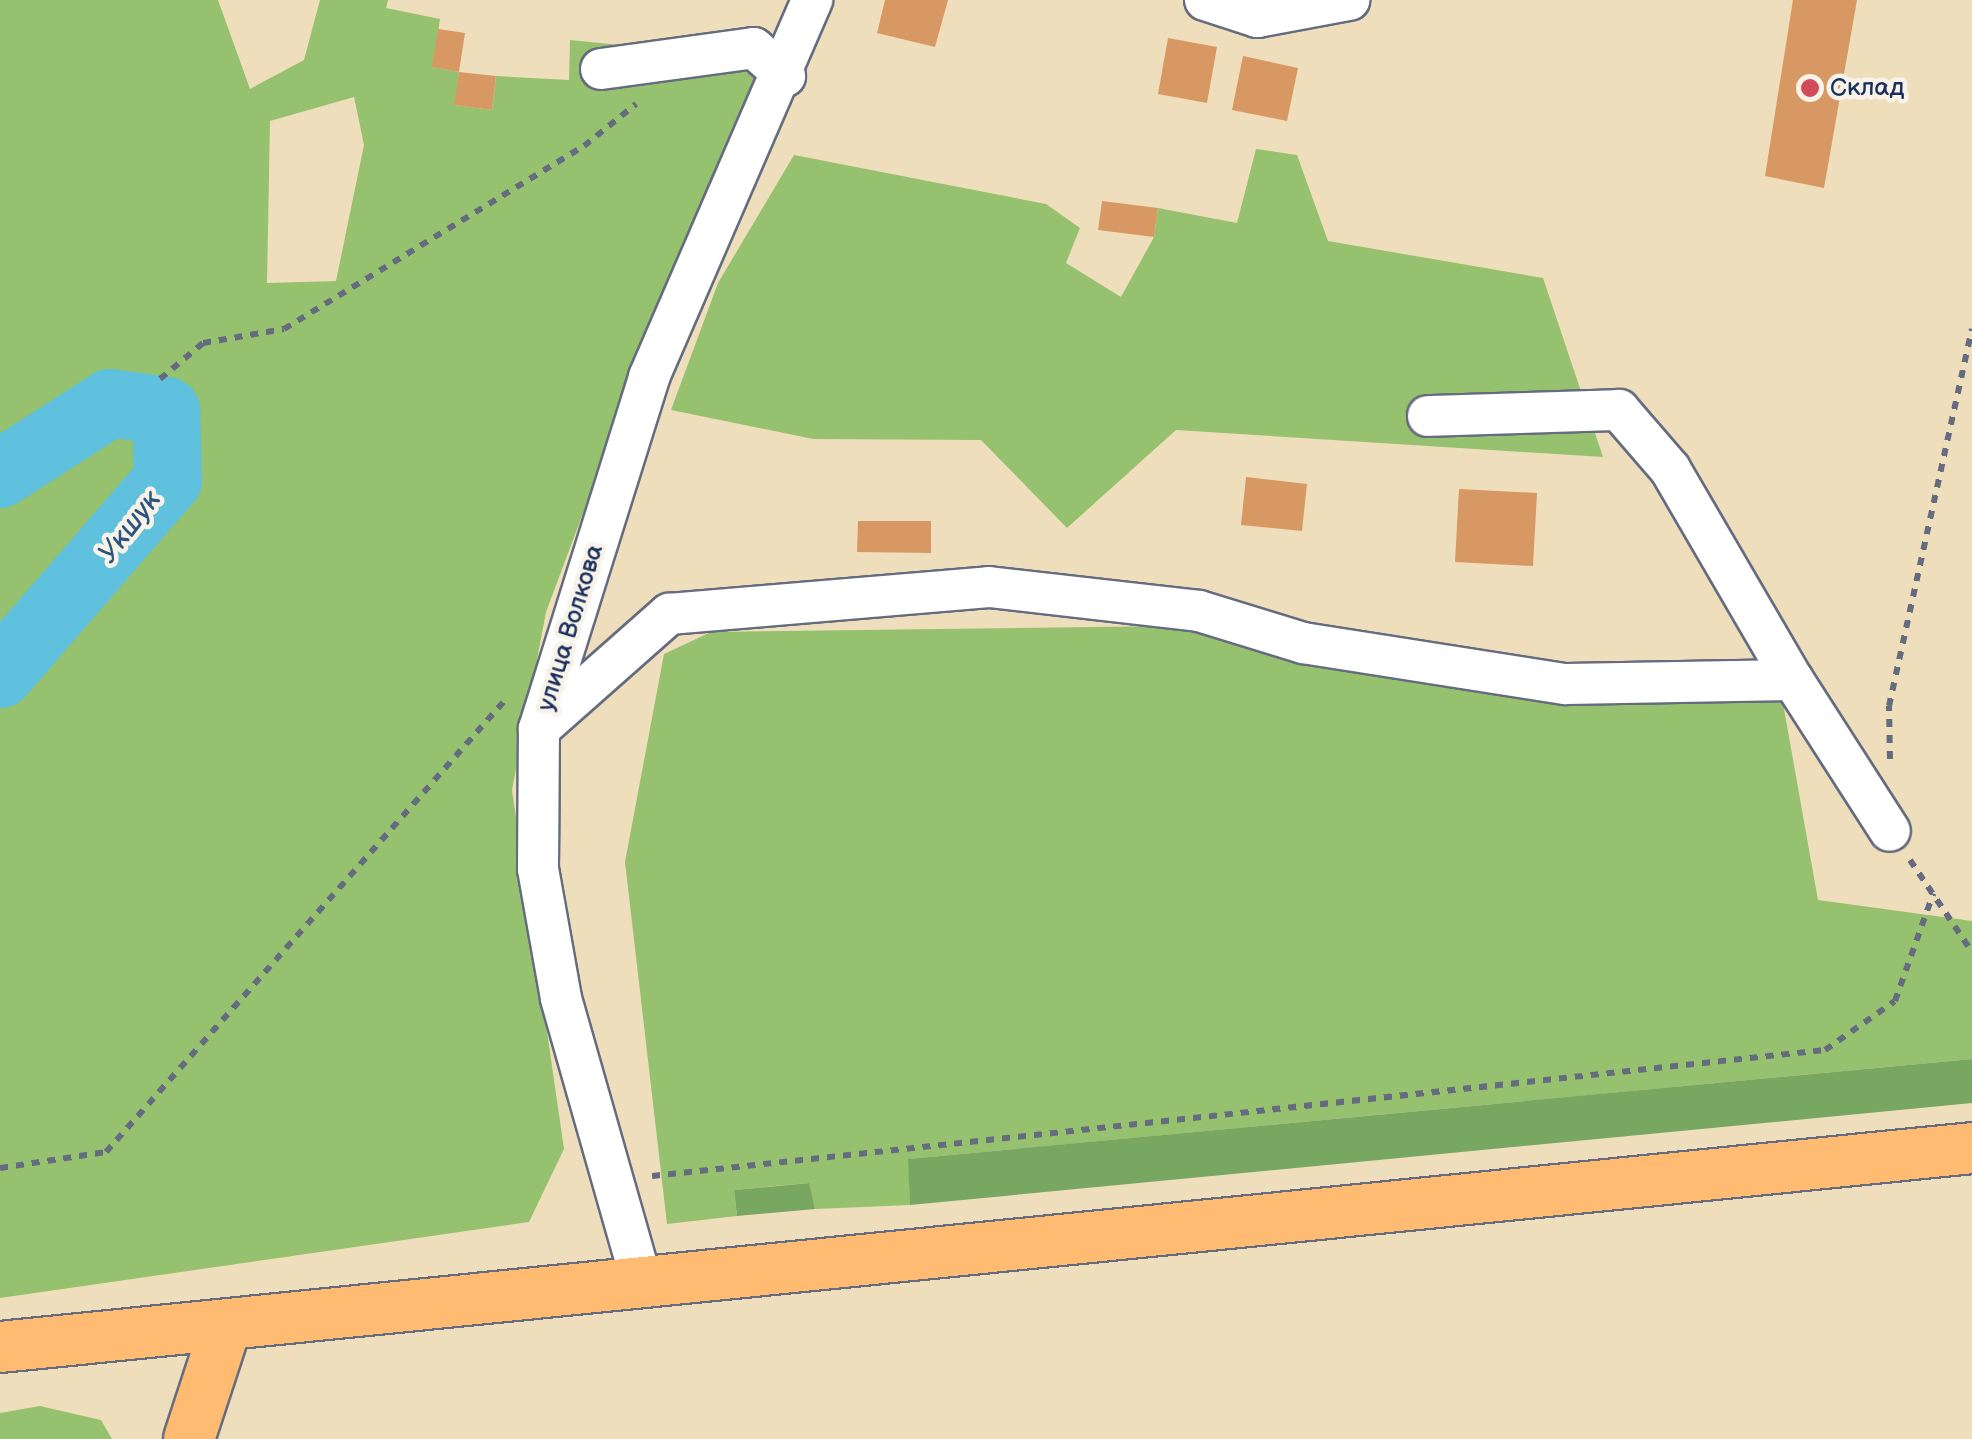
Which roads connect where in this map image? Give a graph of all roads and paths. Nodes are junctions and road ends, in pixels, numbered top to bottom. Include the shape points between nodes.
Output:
1 (812, 0) edge
2 (1205, 0) edge
3 (1349, 0) edge
4 (695, 56) junction
5 (601, 68) dead end
6 (785, 76) junction
7 (1972, 329) edge
8 (160, 379) dead end
9 (1428, 416) dead end
10 (564, 648) junction
11 (1793, 680) junction
12 (539, 729) junction
13 (1890, 831) junction
14 (1933, 894) junction
15 (1972, 952) edge
16 (1972, 1148) edge
17 (0, 1168) edge
18 (612, 1180) junction
19 (642, 1283) junction
20 (226, 1326) junction
21 (0, 1347) edge
22 (188, 1439) edge

1 - 6 street, улица Волкова
2 - 3 street via 1257,16
4 - 5 street
4 - 6 street via 754,48
4 - 8 path via 584,146 284,329 204,343
6 - 10 street, улица Волкова via 650,377
7 - 13 path via 1889,706
9 - 11 street via 1619,410 1670,470
10 - 12 street, улица Волкова
10 - 17 path via 469,732 106,1152
11 - 12 street via 1566,684 1304,642 1199,611 988,587 669,614
11 - 13 street
12 - 18 street, улица Волкова via 538,869 561,998
13 - 14 path
14 - 15 path
14 - 18 path via 1894,1001 1825,1050
16 - 19 main road
18 - 19 street, улица Волкова
19 - 20 main road
20 - 21 main road
20 - 22 main road

